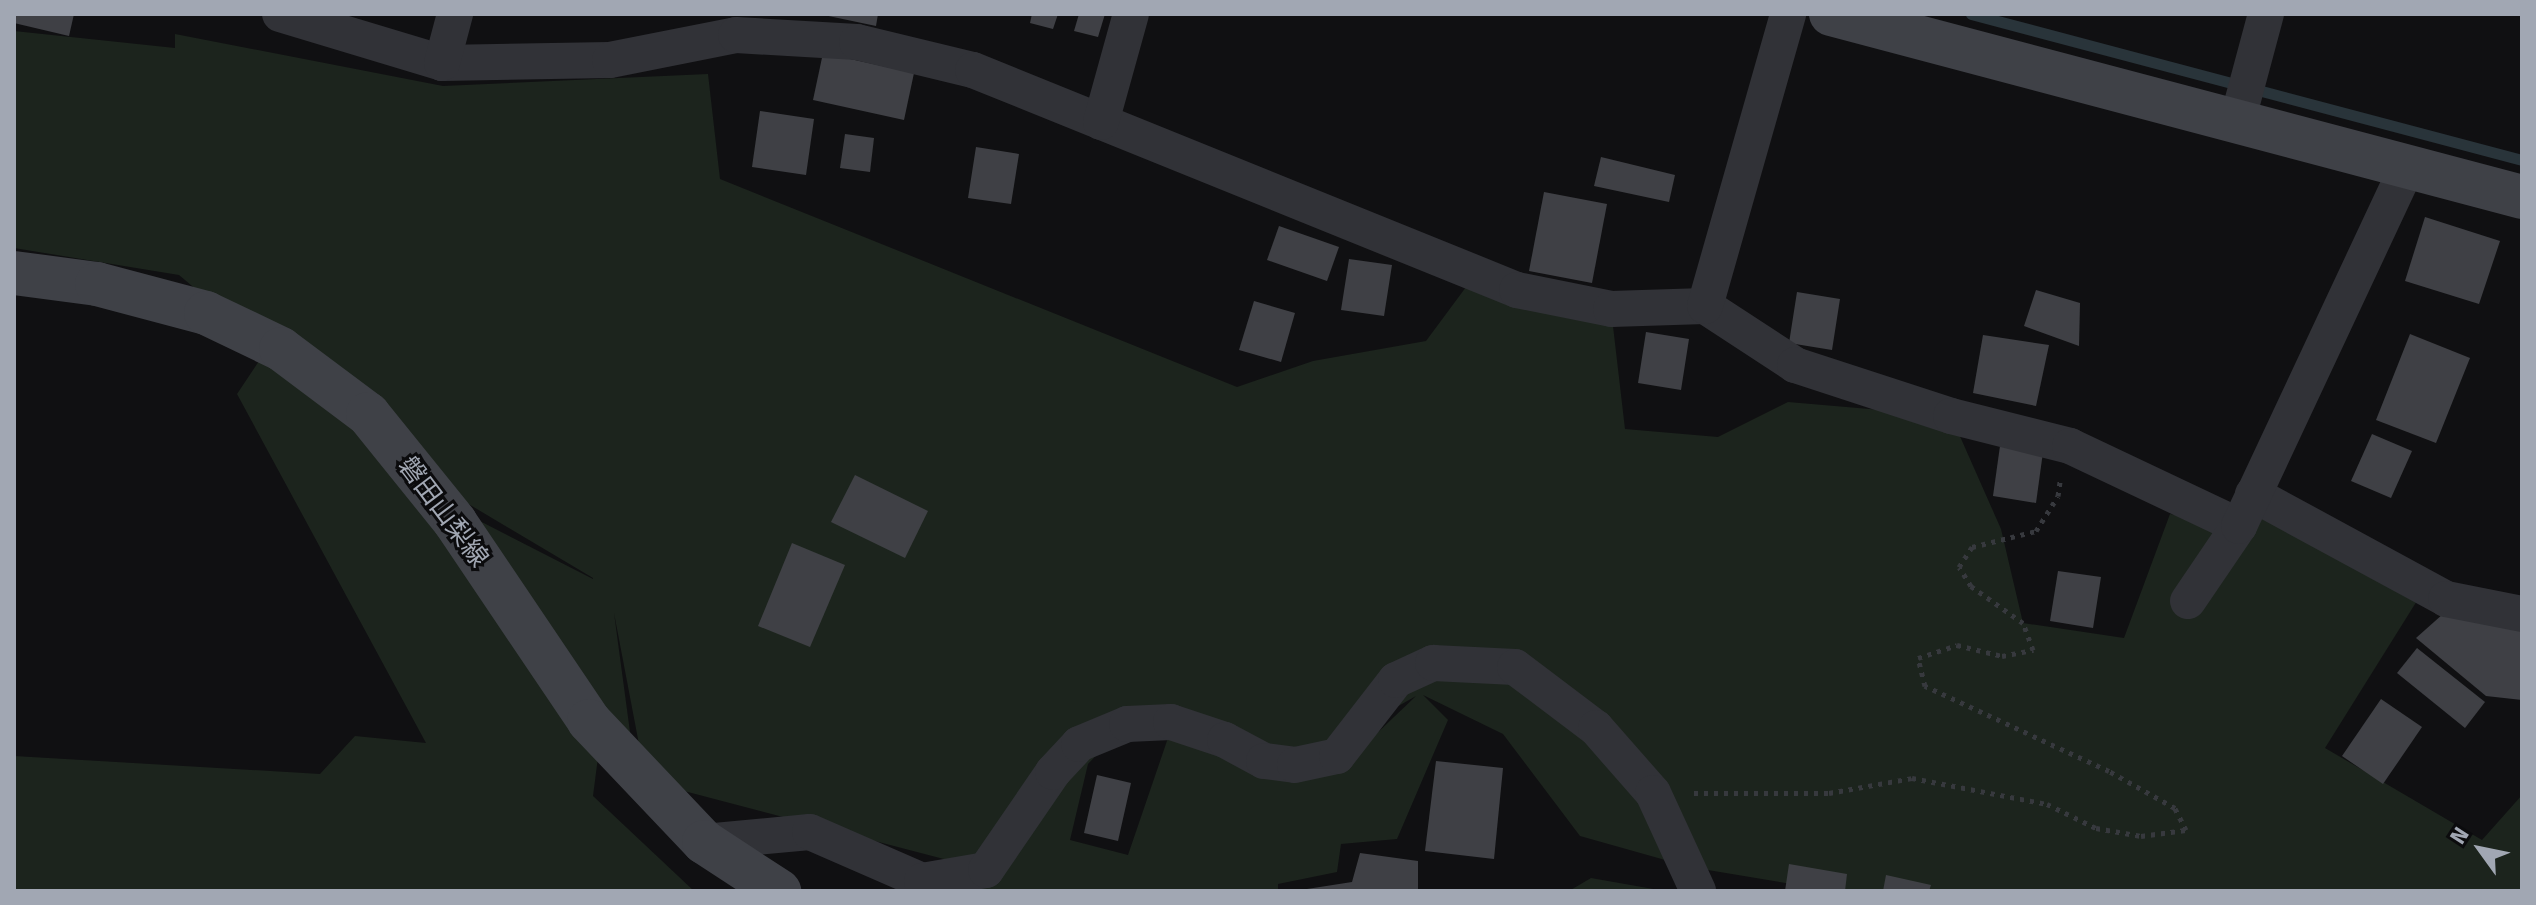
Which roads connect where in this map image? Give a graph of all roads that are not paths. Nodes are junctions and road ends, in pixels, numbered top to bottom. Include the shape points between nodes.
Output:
1 (280, 14) edge
2 (455, 14) edge
3 (1131, 14) edge
4 (1788, 14) edge
5 (1831, 14) edge
6 (2266, 14) edge
7 (442, 63) junction
8 (1101, 122) junction
9 (2237, 122) junction
10 (2407, 167) junction
11 (2522, 197) edge
12 (14, 273) edge
13 (1705, 306) junction
14 (2246, 510) junction
15 (2188, 601) dead end
16 (2522, 614) edge
17 (704, 842) junction
18 (779, 891) edge
19 (1698, 891) edge

1 - 7 street
2 - 7 street
3 - 8 street
4 - 13 street
5 - 9 main road
6 - 9 street
7 - 8 street via 610,60 736,35 857,42 973,70
8 - 13 street via 1517,290 1611,309
9 - 10 main road
10 - 11 main road
10 - 14 street
12 - 17 main road, 磐田山梨線 via 97,284 206,313 281,349 368,414 455,522 589,721
13 - 14 street via 1795,365 1951,416 2070,446
14 - 15 street
14 - 16 street via 2446,599
17 - 18 main road, 磐田山梨線
17 - 19 street via 810,832 922,881 986,870 1053,772 1079,744 1127,724 1171,722 1225,740 1264,761 1295,765 1337,756 1396,680 1433,663 1515,667 1596,728 1653,793

